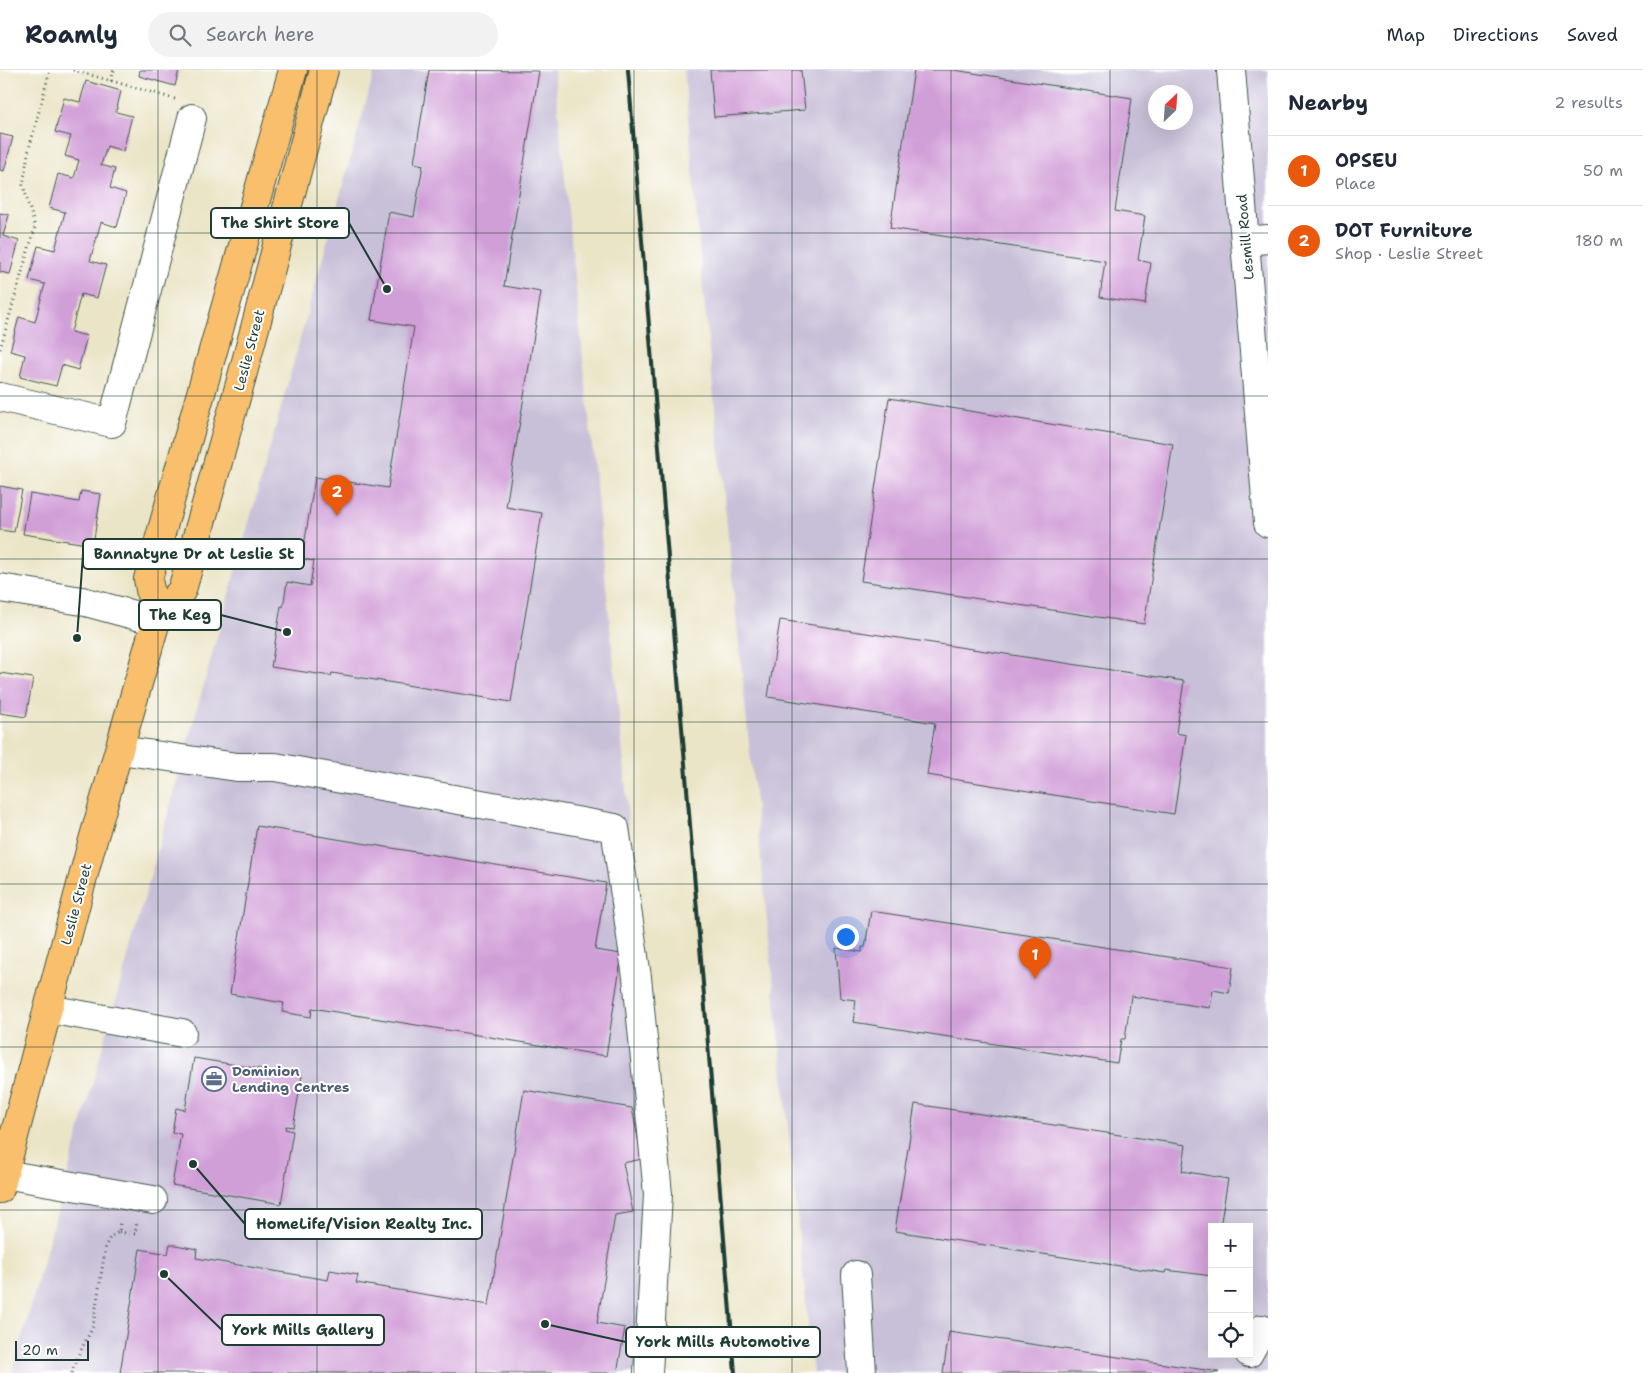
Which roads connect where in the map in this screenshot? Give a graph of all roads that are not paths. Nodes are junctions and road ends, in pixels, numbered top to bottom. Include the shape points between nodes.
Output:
1 (293, 70) edge
2 (324, 70) edge
3 (1231, 70) edge
4 (192, 118) road end
5 (1256, 240) edge
6 (206, 374) junction
7 (241, 380) junction
8 (0, 397) edge
9 (1268, 523) edge
10 (0, 588) edge
11 (156, 621) junction
12 (120, 750) junction
13 (48, 1009) junction
14 (182, 1033) dead end
15 (2, 1182) edge
16 (145, 1208) road end
17 (856, 1275) dead end
18 (1249, 1358) edge
19 (648, 1373) edge
20 (862, 1373) edge
21 (1253, 1373) edge

1 - 6 main road, Leslie Street
2 - 7 main road, Leslie Street
3 - 5 street, Lesmill Road
4 - 8 street via 112,424
5 - 9 street, Lesmill Road
6 - 7 main road
6 - 11 main road, Leslie Street via 148,579
7 - 11 main road, Leslie Street via 182,590
10 - 11 street via 82,601
11 - 12 main road, Leslie Street
12 - 13 main road, Leslie Street
12 - 19 street via 237,768 275,767 615,828 637,977 658,1194
13 - 14 street
13 - 15 main road, Leslie Street
15 - 16 street
17 - 20 street
18 - 21 street

